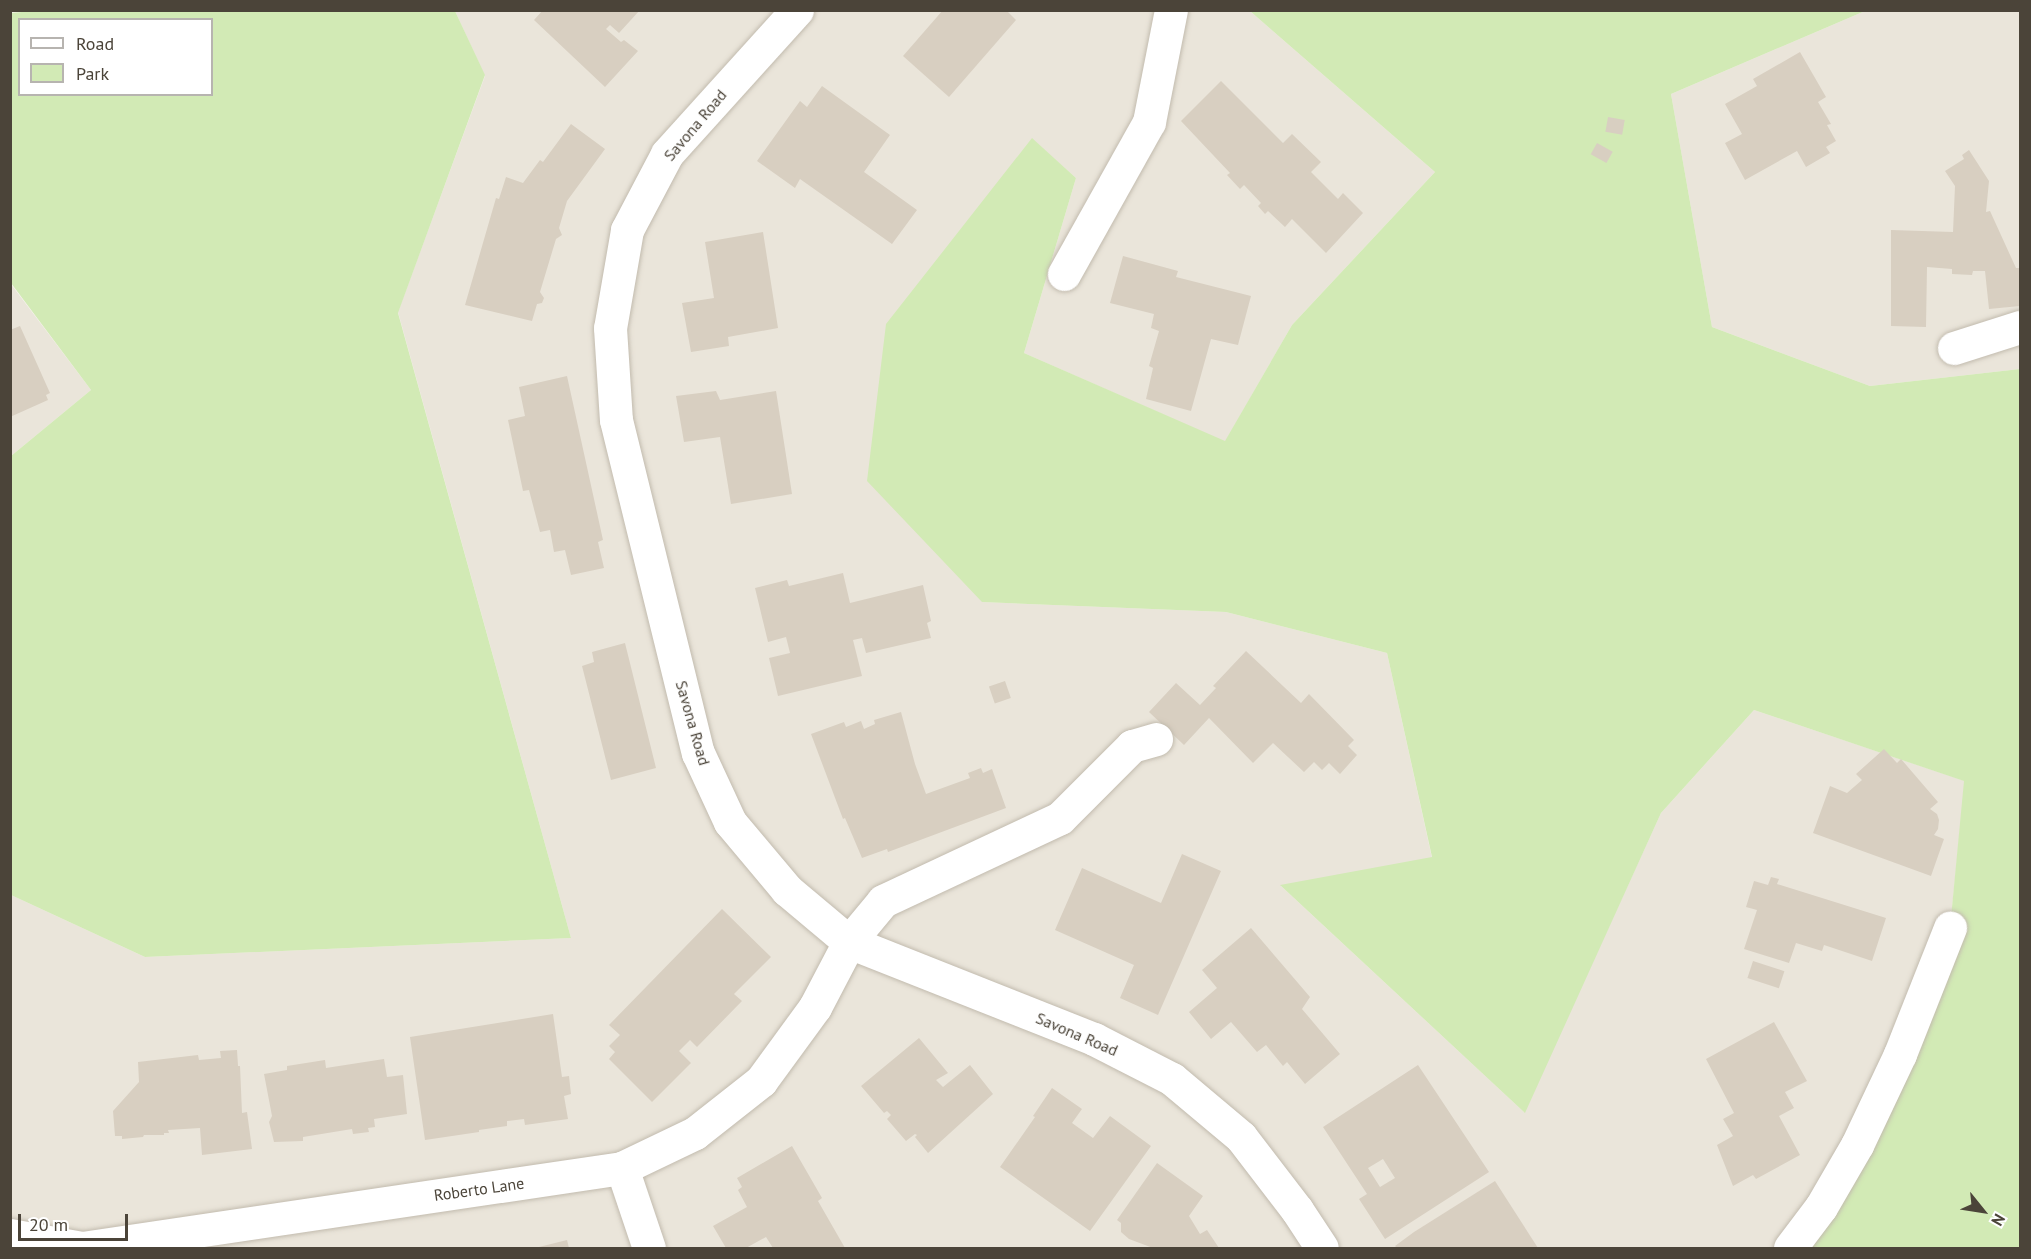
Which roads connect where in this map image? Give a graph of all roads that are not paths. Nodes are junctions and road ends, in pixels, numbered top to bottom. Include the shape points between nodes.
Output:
1 (797, 10) edge
2 (1171, 10) edge
3 (1064, 274) dead end
4 (2020, 327) edge
5 (1954, 348) dead end
6 (1156, 739) dead end
7 (1950, 928) dead end
8 (849, 942) junction
9 (622, 1168) junction
10 (10, 1234) edge
11 (649, 1248) edge
12 (1322, 1248) edge
13 (1791, 1248) edge

1 - 8 street, Savona Road via 667,154 627,230 610,328 616,420 698,753 730,822 787,890
2 - 3 street via 1149,122
4 - 5 street
6 - 8 street, Roberto Lane via 1132,747 1060,818 883,901
7 - 13 street via 1900,1054 1857,1145 1821,1207
8 - 9 street, Roberto Lane via 815,1007 761,1081 695,1133
8 - 12 street, Savona Road via 1094,1039 1172,1079 1241,1137
9 - 10 street, Roberto Lane via 82,1248
9 - 11 street

